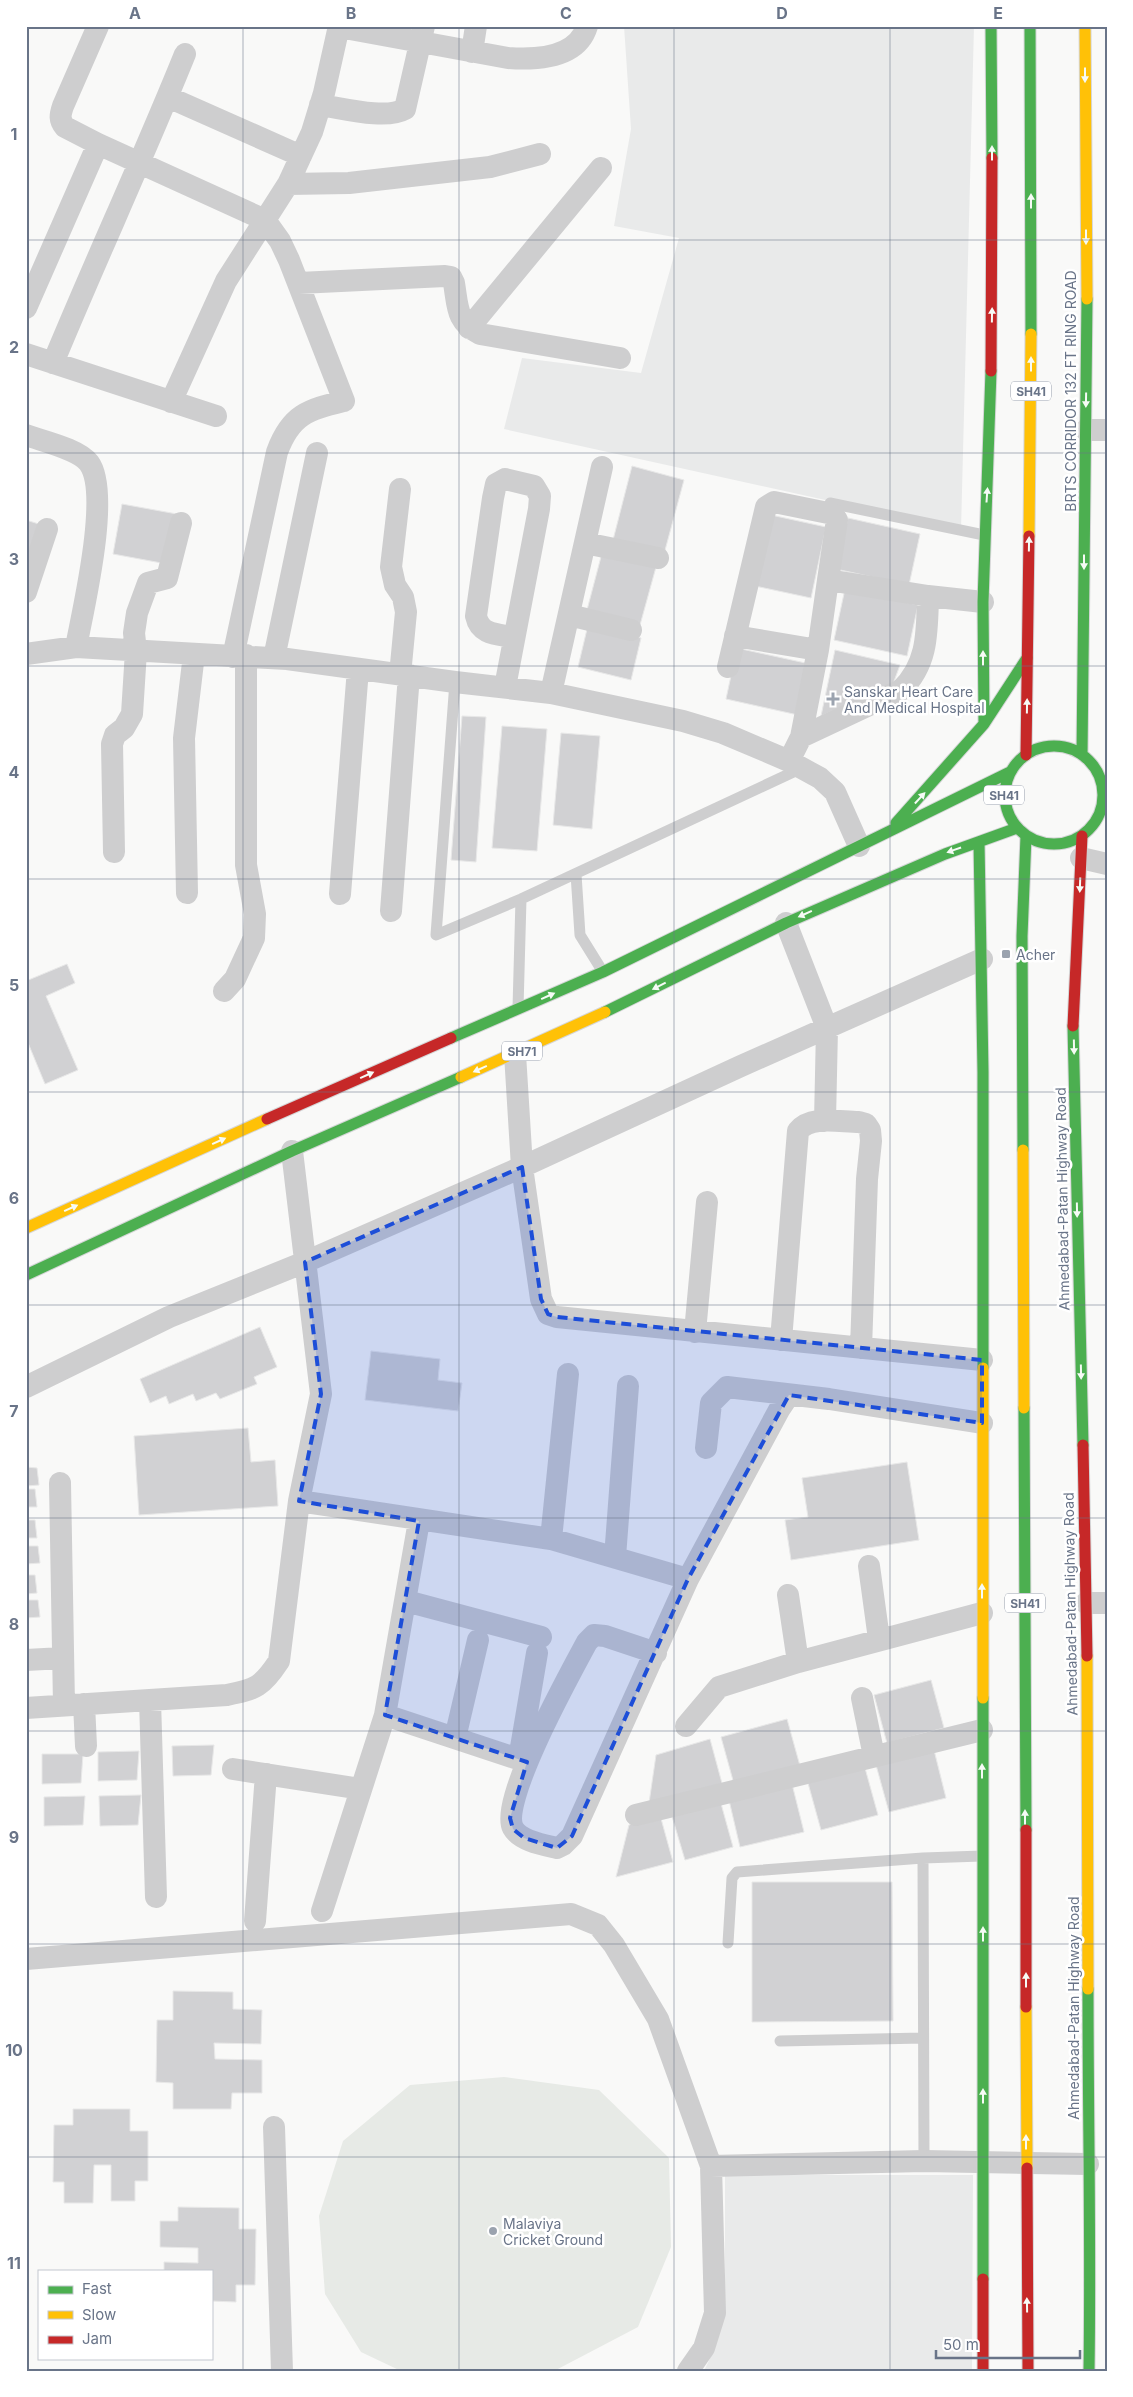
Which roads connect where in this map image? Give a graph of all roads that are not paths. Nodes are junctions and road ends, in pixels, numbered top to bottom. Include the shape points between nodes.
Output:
1 (98, 26) edge
2 (476, 26) edge
3 (587, 26) edge
4 (991, 26) edge
5 (1030, 26) edge
6 (1085, 26) edge
7 (339, 27) edge
8 (422, 34) edge
9 (472, 52) junction
10 (185, 54) dead end
11 (168, 97) junction
12 (320, 105) junction
13 (98, 144) junction
14 (540, 154) dead end
15 (301, 156) junction
16 (140, 164) junction
17 (601, 168) dead end
18 (288, 184) junction
19 (265, 220) junction
20 (31, 283) edge
21 (299, 283) junction
22 (26, 308) edge
23 (469, 328) junction
24 (26, 354) edge
25 (620, 358) dead end
26 (53, 363) junction
27 (171, 402) junction
28 (216, 416) dead end
29 (1096, 430) edge
30 (26, 435) edge
31 (317, 453) dead end
32 (602, 468) dead end
33 (400, 489) dead end
34 (830, 503) dead end
35 (181, 522) dead end
36 (47, 529) dead end
37 (984, 535) junction
38 (585, 543) junction
39 (658, 558) dead end
40 (828, 580) junction
41 (26, 592) edge
42 (928, 596) junction
43 (982, 602) junction
44 (569, 615) junction
45 (631, 630) dead end
46 (736, 636) junction
47 (513, 637) junction
48 (76, 647) junction
49 (818, 650) junction
50 (136, 651) junction
51 (26, 654) edge
52 (194, 654) junction
53 (239, 656) junction
54 (274, 658) junction
55 (1027, 658) junction
56 (728, 667) dead end
57 (358, 669) junction
58 (405, 675) junction
59 (455, 682) junction
60 (505, 687) junction
61 (552, 693) junction
62 (984, 724) junction
63 (801, 737) junction
64 (1026, 755) junction
65 (1082, 755) junction
66 (795, 765) junction
67 (1010, 772) junction
68 (1021, 832) junction
69 (886, 834) junction
70 (1082, 836) junction
71 (979, 842) junction
72 (859, 846) junction
73 (114, 852) dead end
74 (1081, 858) junction
75 (1107, 864) edge
76 (576, 874) junction
77 (187, 892) dead end
78 (340, 894) dead end
79 (521, 899) junction
80 (391, 911) dead end
81 (786, 923) junction
82 (982, 959) junction
83 (605, 976) junction
84 (224, 991) dead end
85 (518, 1009) junction
86 (827, 1028) junction
87 (515, 1054) junction
88 (825, 1121) junction
89 (292, 1151) junction
90 (522, 1167) junction
91 (707, 1202) dead end
92 (26, 1228) edge
93 (305, 1262) junction
94 (26, 1275) edge
95 (695, 1332) junction
96 (782, 1340) junction
97 (861, 1348) junction
98 (982, 1360) junction
99 (568, 1374) dead end
100 (628, 1386) dead end
101 (26, 1387) edge
102 (790, 1395) junction
103 (982, 1423) junction
104 (706, 1448) dead end
105 (60, 1483) dead end
106 (299, 1501) junction
107 (419, 1521) junction
108 (550, 1539) junction
109 (615, 1557) junction
110 (869, 1566) dead end
111 (688, 1579) junction
112 (788, 1595) dead end
113 (406, 1601) junction
114 (1096, 1603) edge
115 (982, 1613) junction
116 (880, 1639) junction
117 (478, 1640) dead end
118 (656, 1653) junction
119 (63, 1658) junction
120 (26, 1660) edge
121 (798, 1662) junction
122 (862, 1698) dead end
123 (150, 1700) junction
124 (74, 1704) junction
125 (26, 1708) edge
126 (385, 1715) junction
127 (686, 1726) dead end
128 (982, 1730) junction
129 (455, 1738) junction
130 (86, 1746) dead end
131 (874, 1756) junction
132 (523, 1761) junction
133 (234, 1769) dead end
134 (266, 1774) junction
135 (361, 1789) junction
136 (636, 1814) dead end
137 (982, 1856) junction
138 (923, 1858) junction
139 (156, 1897) dead end
140 (322, 1911) dead end
141 (255, 1921) dead end
142 (728, 1943) dead end
143 (26, 1959) edge
144 (923, 2038) junction
145 (780, 2041) dead end
146 (274, 2127) dead end
147 (924, 2161) junction
148 (983, 2162) junction
149 (1026, 2164) junction
150 (1088, 2164) junction
151 (711, 2166) junction
152 (282, 2371) edge
153 (688, 2371) edge
154 (983, 2371) edge
155 (1028, 2371) edge
156 (1089, 2371) edge

1 - 13 street via 60,115 65,127
2 - 9 street
3 - 9 street via 574,44 554,56 533,60
37 -> 4 main road via 993,266
55 -> 5 main road, SH41 via 1031,390
6 -> 29 main road, BRTS CORRIDOR 132 FT RING ROAD
7 - 8 street
7 - 12 street
8 - 9 street
8 - 12 street via 405,109 397,113 379,113
10 - 11 street
11 - 15 street
11 - 16 street
12 - 15 street
13 - 16 street
13 - 20 street
14 - 18 street via 490,167 349,183
15 - 18 street
16 - 19 street
16 - 26 street
17 - 23 street
18 - 19 street
19 - 21 street via 280,241
19 - 27 street via 226,281
20 - 22 street
21 - 23 street via 451,277 461,320
21 - 53 street via 344,401 312,409 295,419 284,434 277,452
23 - 25 street via 495,338
24 - 26 street
26 - 27 street
27 - 28 street
29 -> 65 main road, BRTS CORRIDOR 132 FT RING ROAD
30 - 48 street via 77,453 88,462 95,477 94,554
31 - 54 street
32 - 38 street
33 - 58 street via 391,567 406,612
34 - 37 lane
35 - 50 street via 167,578 148,583 140,601 134,633
36 - 41 street
37 - 43 main road
38 - 39 street
38 - 44 street
40 - 42 street
40 - 46 street via 837,520 833,514 774,502 762,514
40 - 49 street
42 - 43 street
42 - 63 street via 922,660 914,678 901,690
62 -> 43 main road
44 - 45 street
44 - 61 street
46 - 49 street
46 - 56 street
47 - 47 street via 485,632 478,626 476,616 492,498 496,484 505,479 534,486 540,496
47 - 60 street
48 - 50 street
48 - 51 street
49 - 63 street
50 - 52 street
50 - 73 street via 132,714 112,744
52 - 53 street
52 - 77 street via 184,738
53 - 54 street
53 - 84 street via 246,865 255,914 254,938 235,979
54 - 57 street
55 - 62 main road
64 -> 55 main road, SH41
57 - 58 street
57 - 78 street
58 - 59 street
58 - 80 street
59 - 60 street
59 - 79 lane via 436,935
60 - 61 street
61 - 66 street via 683,721 723,733
69 -> 62 main road
63 - 66 street
64 - 65 main road, SH41 via 1036,749 1054,746
64 - 67 main road, SH41
65 - 70 main road, SH41 via 1098,772 1103,796 1098,818
66 - 72 street via 820,778 835,792
66 - 76 lane
67 - 68 main road, SH41 via 1004,795 1006,807
67 - 69 main road
68 - 70 main road via 1048,844 1071,842
68 - 71 main road, SH71
149 -> 68 main road, SH41
69 - 72 main road
70 - 74 main road, Ahmedabad-Patan Highway Road
71 -> 81 main road, SH71
71 - 82 main road
72 - 83 main road
74 - 75 street
74 -> 114 main road, Ahmedabad-Patan Highway Road via 1073,1012
76 - 79 lane
76 - 83 lane via 580,935
79 - 85 lane
81 - 86 street
81 -> 87 main road, SH71 via 620,1000
82 - 86 street
82 - 98 main road
85 -> 83 main road
92 -> 85 main road
86 - 88 street
86 - 90 street
87 -> 89 main road, SH71
87 - 90 street
88 - 96 street via 804,1124 798,1131
88 - 97 street via 859,1122 870,1130
89 - 93 street
89 - 94 main road, SH71
90 - 93 street
90 - 95 street via 541,1299 548,1314 556,1318
91 - 95 street
93 - 101 street via 169,1317
93 - 106 street via 321,1394
95 - 96 street
96 - 97 street
97 - 98 street
98 - 103 main road
99 - 108 street
100 - 109 street
102 - 103 street
102 - 104 street via 727,1387 711,1403
102 - 111 street
115 -> 103 main road
105 - 119 street
106 - 107 street
106 - 123 street via 279,1661 268,1677 252,1690 227,1695
107 - 108 street
107 - 113 street
108 - 109 street
109 - 111 street
110 - 116 street
111 - 118 street
112 - 121 street
113 - 126 street
113 - 132 street via 539,1645
114 - 150 main road, Ahmedabad-Patan Highway Road
115 - 116 street
115 - 128 main road
116 - 121 street
117 - 129 street
118 - 132 street via 594,1635 586,1642
118 - 132 street via 572,1836 557,1848 524,1838 513,1829 510,1818
119 - 120 street
119 - 124 street
121 - 127 street via 719,1687
122 - 131 street
123 - 124 street
123 - 139 street
124 - 125 street
124 - 130 street
126 - 129 street
126 - 135 street
128 - 131 street
137 -> 128 main road
129 - 132 street
131 - 136 street
133 - 134 street
134 - 135 street
134 - 141 street
135 - 140 street
137 - 138 lane
148 -> 137 main road
138 - 142 lane via 737,1872 732,1878
138 - 144 lane
143 - 151 street via 571,1914 598,1924 658,2019
144 - 145 lane
144 - 147 lane
146 - 152 street
147 - 148 street
147 - 151 street
148 - 149 street
148 - 154 main road
149 - 150 street
155 -> 149 main road, SH41
150 - 156 main road, Ahmedabad-Patan Highway Road via 1095,2249
151 - 153 street via 715,2313 704,2348

